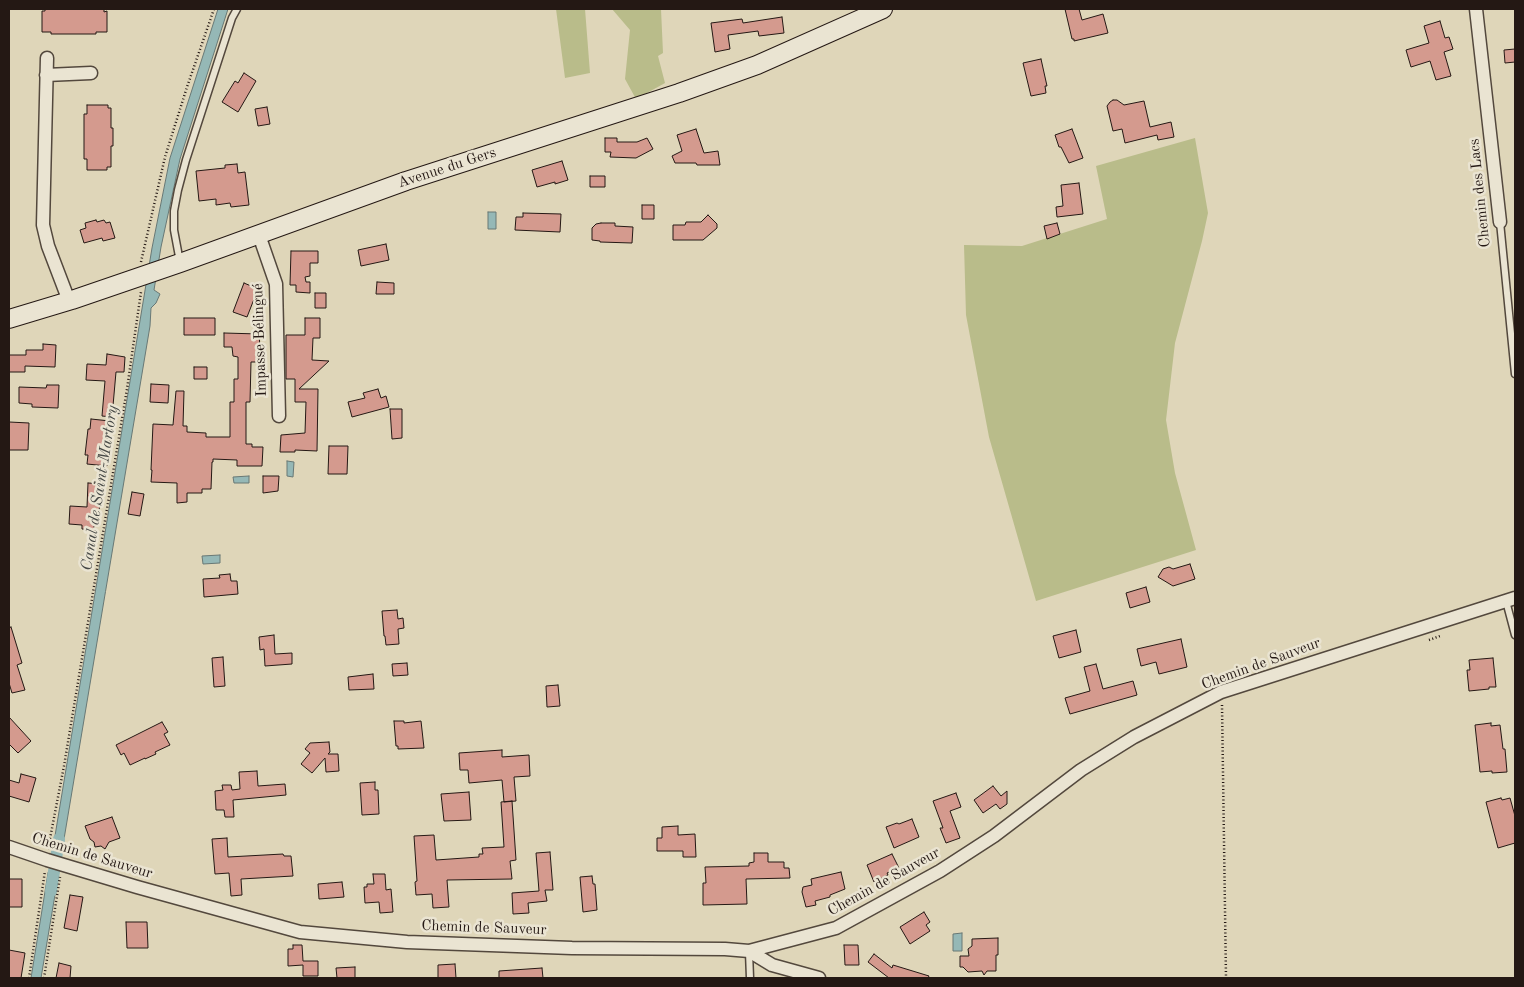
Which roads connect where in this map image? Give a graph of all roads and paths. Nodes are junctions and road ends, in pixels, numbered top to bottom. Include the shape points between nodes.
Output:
1 (214, 9) edge
2 (236, 9) edge
3 (883, 9) edge
4 (1476, 9) edge
5 (47, 58) dead end
6 (91, 73) dead end
7 (46, 76) junction
8 (1500, 222) joint
9 (259, 235) junction
10 (180, 263) junction
11 (149, 273) junction
12 (69, 301) junction
13 (9, 319) edge
14 (1515, 374) edge
15 (279, 416) dead end
16 (1511, 599) edge
17 (1445, 634) dead end
18 (1515, 635) edge
19 (1428, 640) dead end
20 (1227, 702) dead end
21 (1222, 703) junction
22 (1214, 707) dead end
23 (9, 847) edge
24 (46, 863) junction
25 (62, 870) junction
26 (749, 951) junction
27 (29, 978) edge
28 (44, 978) edge
29 (750, 978) edge
30 (819, 978) edge
31 (1226, 978) edge

1 - 11 path via 165,158 141,258 140,269
2 - 10 lane via 178,190 174,230
3 - 9 main road, Avenue du Gers via 757,65 406,181
4 - 8 street, Chemin des Lacs
5 - 7 street
6 - 7 street
7 - 12 street via 43,225
8 - 14 lane, Chemin des Lacs
9 - 10 main road, Avenue du Gers
9 - 15 street, Impasse Bélingué via 276,284
10 - 11 main road, Avenue du Gers
11 - 12 main road, Avenue du Gers
11 - 24 path via 142,284 68,746
12 - 13 main road, Avenue du Gers
16 - 18 lane
16 - 26 street, Chemin de Sauveur via 1221,692 1134,737 1081,770 994,836 940,871 836,928
17 - 19 path
20 - 21 path
21 - 22 path
21 - 31 path
23 - 24 street, Chemin de Sauveur
24 - 25 street, Chemin de Sauveur
24 - 27 path
25 - 26 street, Chemin de Sauveur via 300,932 407,942
25 - 28 path
26 - 29 lane
26 - 30 street via 772,965

